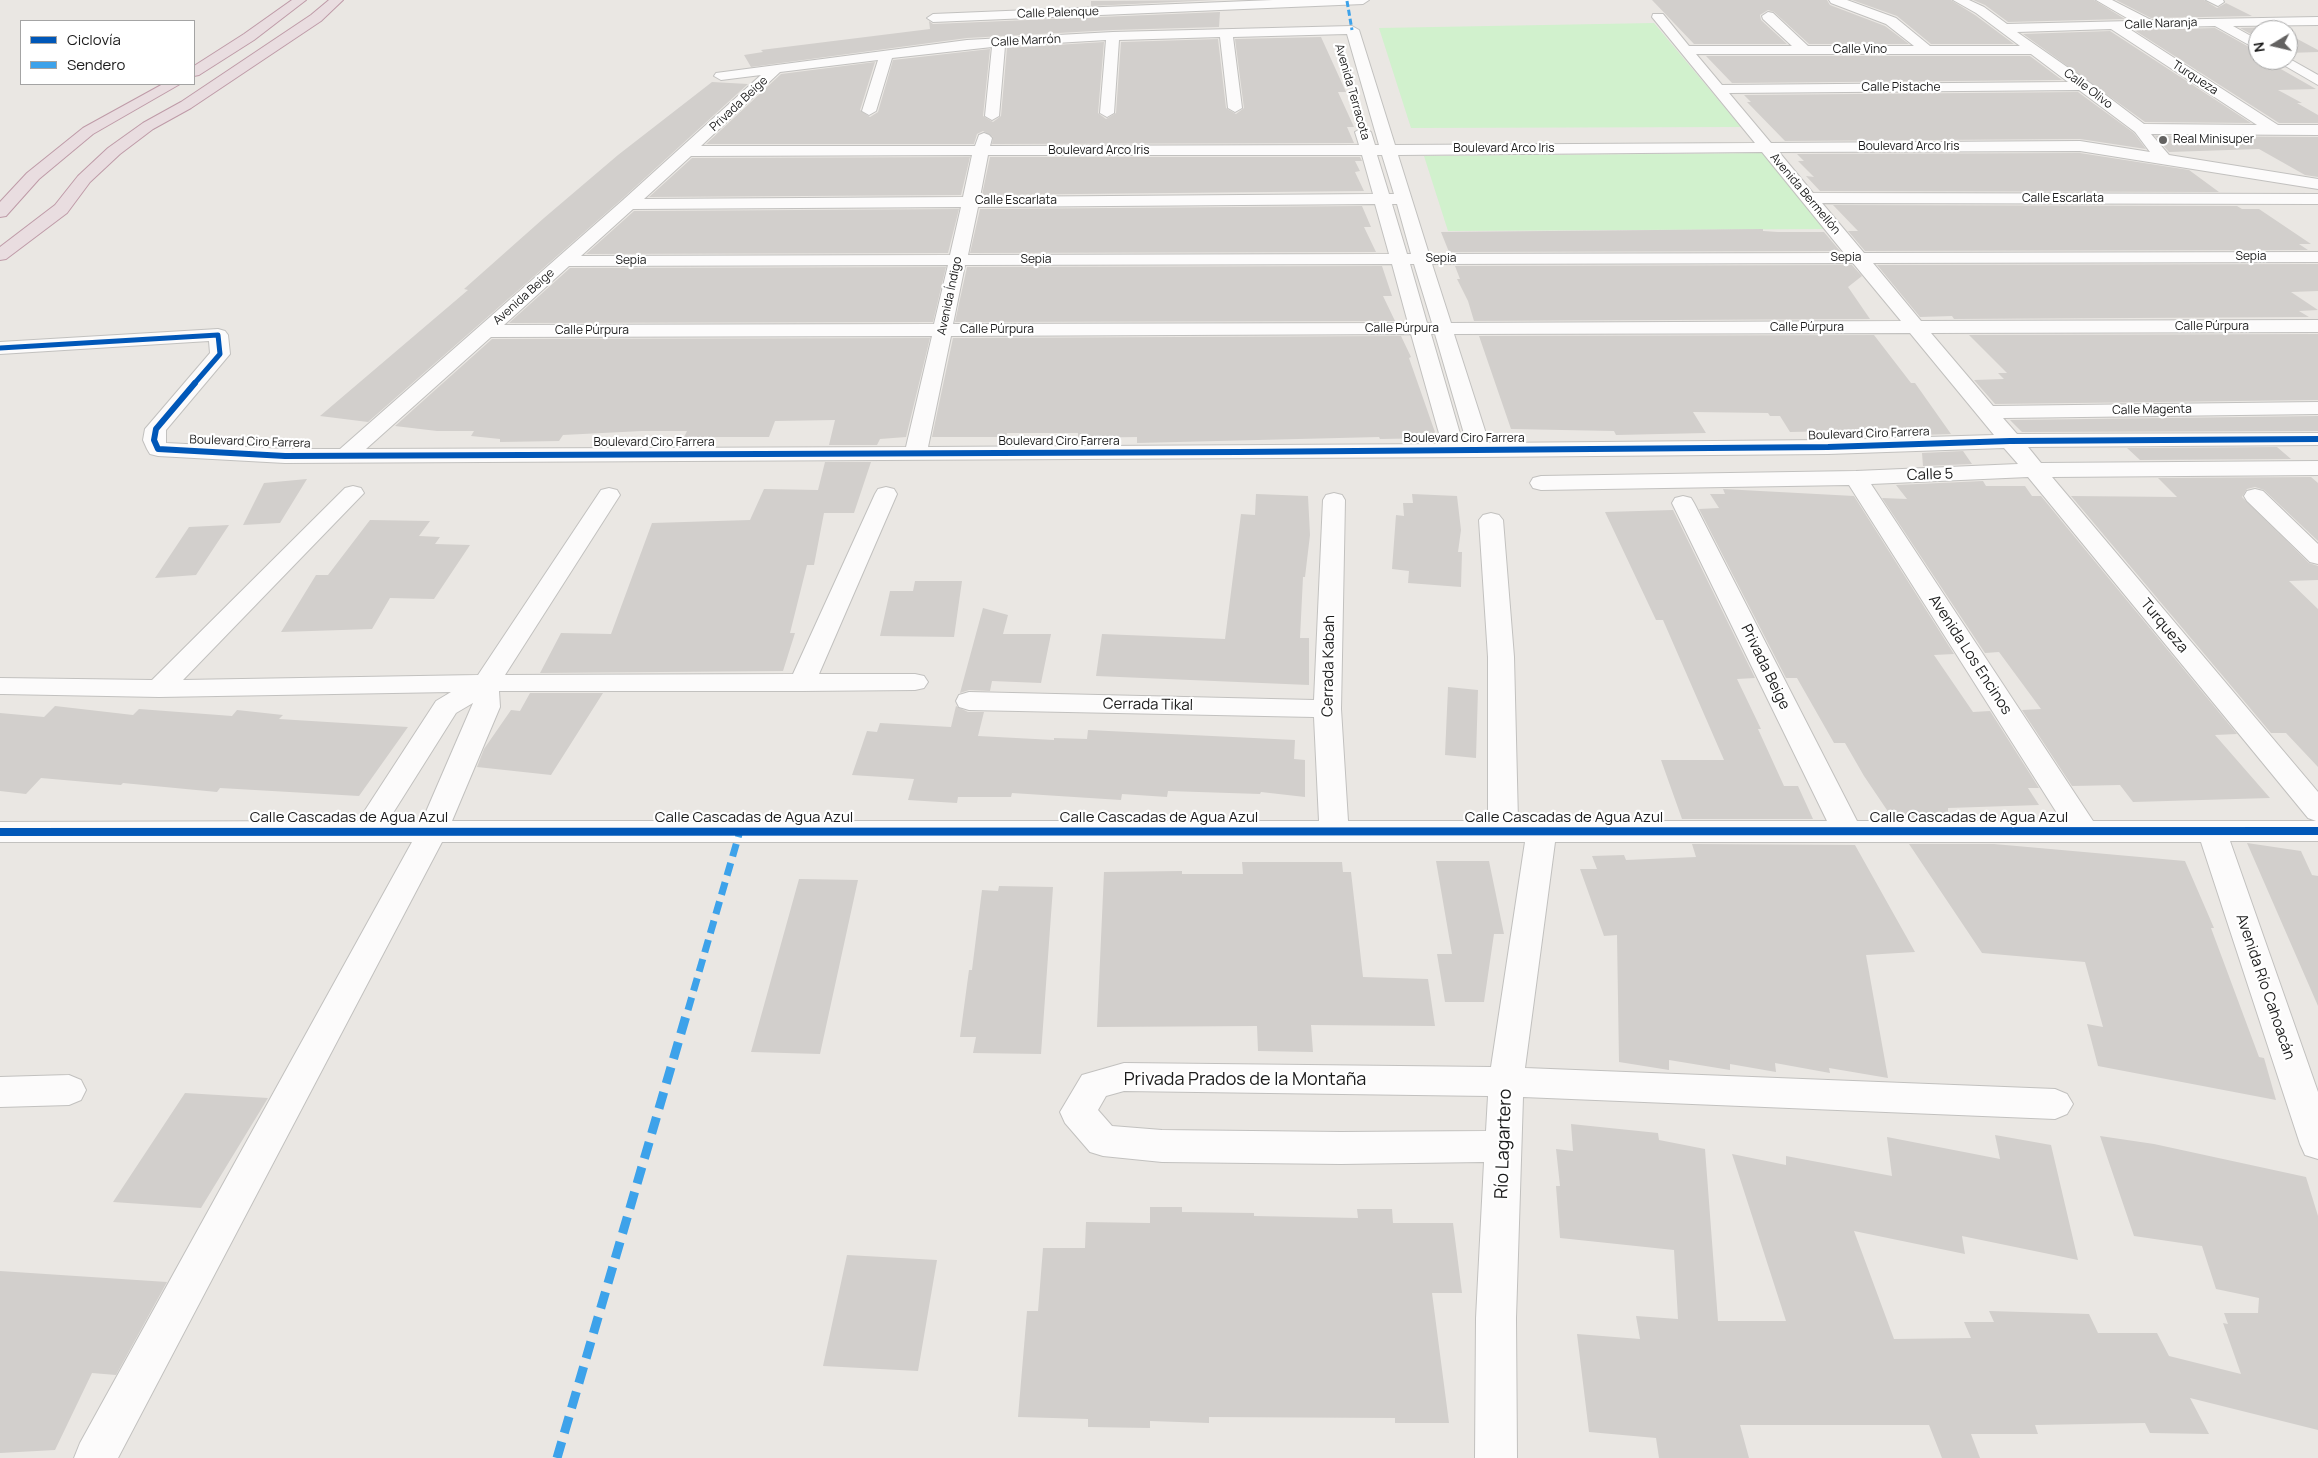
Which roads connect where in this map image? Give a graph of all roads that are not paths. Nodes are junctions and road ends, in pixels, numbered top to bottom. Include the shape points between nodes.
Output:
1 (300, 0) edge
2 (337, 0) edge
3 (1364, 0) edge
4 (1835, 0) edge
5 (1959, 0) edge
6 (2102, 0) edge
7 (1142, 5) edge
8 (1768, 16) dead end
9 (1658, 17) dead end
10 (933, 18) dead end
11 (2218, 22) junction
12 (2318, 22) edge
13 (2149, 24) junction
14 (2115, 26) junction
15 (2004, 28) junction
16 (1334, 30) junction
17 (1226, 32) junction
18 (1113, 36) junction
19 (2248, 40) edge
20 (999, 42) junction
21 (1339, 48) dead end
22 (1686, 50) junction
23 (1804, 50) junction
24 (1927, 50) junction
25 (2035, 50) junction
26 (886, 55) junction
27 (2298, 69) edge
28 (776, 70) junction
29 (195, 71) edge
30 (721, 76) dead end
31 (2318, 81) edge
32 (171, 85) edge
33 (2085, 86) junction
34 (1718, 89) junction
35 (1235, 108) dead end
36 (869, 111) dead end
37 (1107, 113) dead end
38 (992, 116) dead end
39 (1360, 120) dead end
40 (2140, 129) junction
41 (2275, 130) junction
42 (2318, 130) edge
43 (702, 138) junction
44 (1762, 142) junction
45 (1366, 144) junction
46 (1387, 144) junction
47 (983, 145) junction
48 (688, 151) junction
49 (2160, 153) junction
50 (2318, 174) edge
51 (2318, 184) edge
52 (1808, 198) junction
53 (1382, 199) junction
54 (1404, 199) junction
55 (2318, 199) edge
56 (970, 202) junction
57 (629, 204) junction
58 (1, 211) edge
59 (0, 255) edge
60 (2318, 257) edge
61 (1858, 258) junction
62 (1400, 259) junction
63 (1422, 259) junction
64 (958, 260) junction
65 (564, 261) junction
66 (2318, 326) edge
67 (1916, 328) junction
68 (1419, 329) junction
69 (1443, 329) junction
70 (943, 330) junction
71 (486, 331) junction
72 (0, 348) edge
73 (2318, 408) edge
74 (1986, 412) junction
75 (2318, 439) edge
76 (2010, 441) junction
77 (1454, 450) junction
78 (1480, 450) junction
79 (916, 453) junction
80 (346, 456) junction
81 (2318, 468) edge
82 (2035, 470) junction
83 (1856, 478) junction
84 (1541, 483) dead end
85 (353, 493) dead end
86 (886, 494) dead end
87 (609, 495) dead end
88 (2255, 496) dead end
89 (1334, 500) dead end
90 (1683, 503) dead end
91 (1491, 520) dead end
92 (2318, 557) edge
93 (915, 682) dead end
94 (486, 683) junction
95 (802, 683) junction
96 (3, 686) dead end
97 (159, 689) junction
98 (969, 701) dead end
99 (1327, 709) junction
100 (2318, 811) edge
101 (432, 831) junction
102 (1502, 831) junction
103 (1846, 831) junction
104 (2084, 831) junction
105 (2212, 831) junction
106 (2318, 831) edge
107 (0, 832) edge
108 (367, 832) junction
109 (1334, 832) junction
110 (1541, 832) junction
111 (1506, 1082) junction
112 (70, 1090) dead end
113 (0, 1092) edge
114 (2055, 1104) dead end
115 (2318, 1144) edge
116 (1504, 1146) junction
117 (94, 1458) edge
118 (1496, 1458) edge

1 - 29 highway
2 - 59 highway via 316,18 114,151 84,179 61,209
3 - 7 street, Calle Palenque
4 - 24 street via 1891,21
5 - 15 street, Calle Olivo via 1980,10
6 - 13 street
7 - 10 street, Calle Palenque
8 - 23 street
9 - 22 street, Avenida Bermellón
11 - 12 street, Calle Naranja
11 - 13 street, Calle Naranja
11 - 19 street
13 - 14 street, Calle Naranja
14 - 15 street, Calle Naranja
14 - 41 street, Turqueza
15 - 25 street, Calle Olivo
16 - 17 street, Calle Marrón
16 - 21 street, Avenida Terracota
16 - 46 street, Avenida Terracota via 1352,30
17 - 18 street, Calle Marrón
17 - 35 street
18 - 20 street, Calle Marrón
18 - 37 street
20 - 26 street, Calle Marrón
20 - 38 street
22 - 23 street, Calle Vino
22 - 34 street, Avenida Bermellón
23 - 24 street, Calle Vino
24 - 25 street, Calle Vino
25 - 33 street, Calle Olivo
26 - 28 street, Calle Marrón
26 - 36 street
27 - 31 street
28 - 30 street, Calle Marrón
28 - 43 street, Privada Beige
32 - 58 highway via 88,131 33,176
33 - 34 street, Calle Pistache
33 - 40 street, Calle Olivo
34 - 44 street, Avenida Bermellón
39 - 45 street, Avenida Terracota
40 - 41 street
40 - 49 street, Calle Olivo
41 - 42 street
43 - 47 street, Boulevard Arco Iris
43 - 48 street, Avenida Beige
44 - 46 street, Boulevard Arco Iris
44 - 49 street, Boulevard Arco Iris via 2080,146
44 - 52 street, Avenida Bermellón
45 - 46 street, Boulevard Arco Iris
45 - 47 street, Boulevard Arco Iris
45 - 53 street, Avenida Terracota
46 - 54 street, Avenida Terracota
47 - 48 street, Boulevard Arco Iris
47 - 56 street, Avenida Índigo
48 - 57 street, Avenida Beige
49 - 50 street, Boulevard Arco Iris
49 - 51 street, Boulevard Arco Iris
52 - 55 street, Calle Escarlata
52 - 61 street, Avenida Bermellón
53 - 54 street, Calle Escarlata
53 - 56 street, Calle Escarlata
53 - 62 street, Avenida Terracota
54 - 63 street, Avenida Terracota
56 - 57 street, Calle Escarlata
56 - 64 street, Avenida Índigo
57 - 65 street, Avenida Beige
60 - 61 street, Sepia
61 - 63 street, Sepia
61 - 67 street, Avenida Bermellón
62 - 63 street, Sepia
62 - 64 street, Sepia
62 - 68 street, Avenida Terracota
63 - 69 street, Avenida Terracota
64 - 65 street, Sepia
64 - 70 street, Avenida Índigo
65 - 71 street, Avenida Beige
66 - 67 street, Calle Púrpura
67 - 69 street, Calle Púrpura
67 - 74 street, Avenida Bermellón
68 - 69 street, Calle Púrpura
68 - 70 street, Calle Púrpura
68 - 77 street, Avenida Terracota
69 - 78 street, Avenida Terracota
70 - 71 street, Calle Púrpura
70 - 79 street, Avenida Índigo
71 - 80 street, Avenida Beige
72 - 80 street, Boulevard Ciro Farrera via 218,335 220,354 156,429 154,440 158,449
73 - 74 street, Calle Magenta
74 - 76 street, Avenida Bermellón
75 - 76 street, Boulevard Ciro Farrera
76 - 78 street, Boulevard Ciro Farrera via 1828,447
76 - 82 street, Turqueza
77 - 78 street, Boulevard Ciro Farrera
77 - 79 street, Boulevard Ciro Farrera
79 - 80 street, Boulevard Ciro Farrera
81 - 82 street, Calle 5
82 - 83 street, Calle 5
82 - 100 street, Turqueza
83 - 84 street, Calle 5
83 - 104 street, Avenida Los Encinos
85 - 97 street
86 - 95 street
87 - 94 street
88 - 92 street
89 - 99 street, Cerrada Kabah
90 - 103 street, Privada Beige
91 - 102 street via 1501,656
93 - 95 street
94 - 95 street
94 - 97 street
94 - 101 street via 486,708
94 - 108 street via 446,707
96 - 97 street
98 - 99 street, Cerrada Tikal
99 - 109 street, Cerrada Kabah
101 - 108 street, Calle Cascadas de Agua Azul
101 - 109 street, Calle Cascadas de Agua Azul
101 - 117 street
102 - 109 street, Calle Cascadas de Agua Azul
102 - 110 street, Calle Cascadas de Agua Azul
103 - 104 street, Calle Cascadas de Agua Azul
103 - 110 street, Calle Cascadas de Agua Azul
104 - 105 street, Calle Cascadas de Agua Azul
105 - 106 street, Calle Cascadas de Agua Azul
105 - 115 street, Avenida Río Cahoacán
107 - 108 street, Calle Cascadas de Agua Azul
110 - 111 street, Río Lagartero
111 - 114 street
111 - 116 street, Río Lagartero
111 - 116 street, Privada Prados de la Montaña via 1124,1078 1094,1085 1078,1112 1103,1141 1162,1146
112 - 113 street
116 - 118 street, Río Lagartero via 1496,1318

